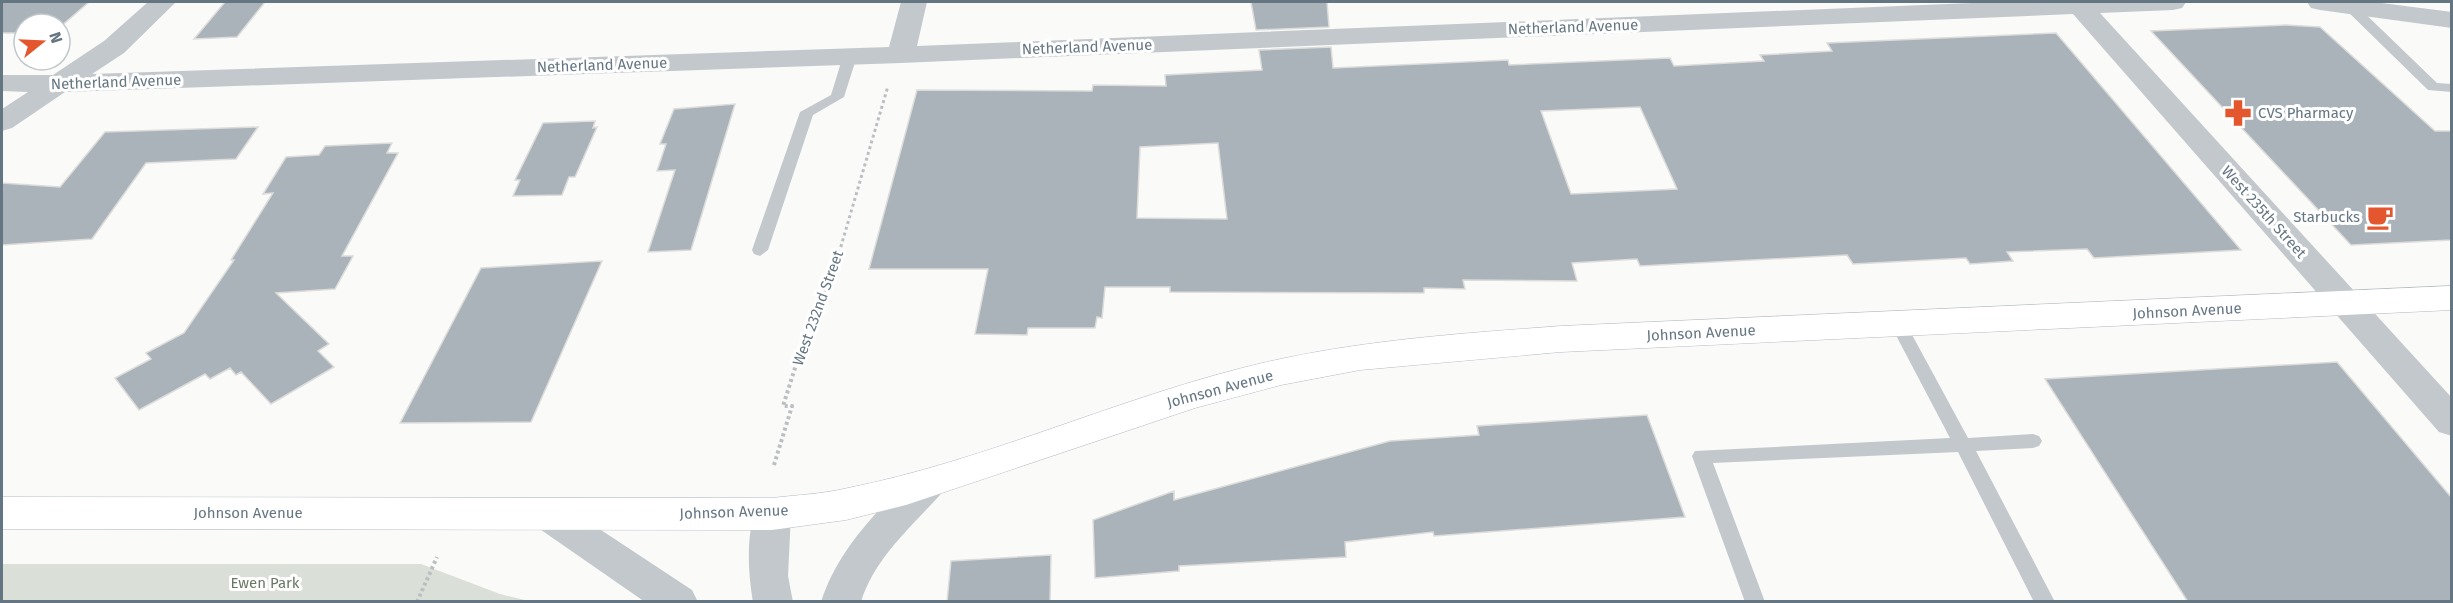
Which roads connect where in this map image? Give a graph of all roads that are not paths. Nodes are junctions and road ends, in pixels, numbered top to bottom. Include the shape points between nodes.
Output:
1 (164, 2) edge
2 (914, 2) edge
3 (2173, 2) edge
4 (2320, 2) edge
5 (2078, 4) edge
6 (2348, 4) junction
7 (2451, 20) edge
8 (901, 55) junction
9 (850, 56) junction
10 (2, 83) edge
11 (59, 84) junction
12 (2451, 88) edge
13 (2, 122) edge
14 (760, 250) dead end
15 (2451, 298) edge
16 (2346, 304) junction
17 (1898, 324) junction
18 (2451, 422) edge
19 (2033, 441) dead end
20 (1963, 445) junction
21 (927, 484) junction
22 (2, 513) edge
23 (547, 514) junction
24 (772, 514) junction
25 (678, 602) edge
26 (773, 602) edge
27 (841, 602) edge
28 (1755, 602) edge
29 (2044, 602) edge

1 - 11 street via 114,47
2 - 8 street
3 - 5 street, Netherland Avenue
4 - 6 street
5 - 8 street, Netherland Avenue
5 - 16 street, West 235th Street
6 - 7 street
6 - 12 lane via 2433,87
8 - 9 street, Netherland Avenue
9 - 11 street, Netherland Avenue
9 - 14 lane via 837,97 807,112
10 - 11 street, Netherland Avenue
11 - 13 street
15 - 16 street, Johnson Avenue
16 - 17 street, Johnson Avenue
16 - 18 street, West 235th Street
17 - 20 lane
17 - 21 street, Johnson Avenue via 1561,339 1334,362 1244,380 1161,404
19 - 20 lane
20 - 28 lane via 1701,456
20 - 29 lane
21 - 24 street, Johnson Avenue via 855,503
21 - 27 street via 875,542 844,587
22 - 23 street, Johnson Avenue
23 - 24 street, Johnson Avenue
23 - 25 street
24 - 26 street via 768,576

